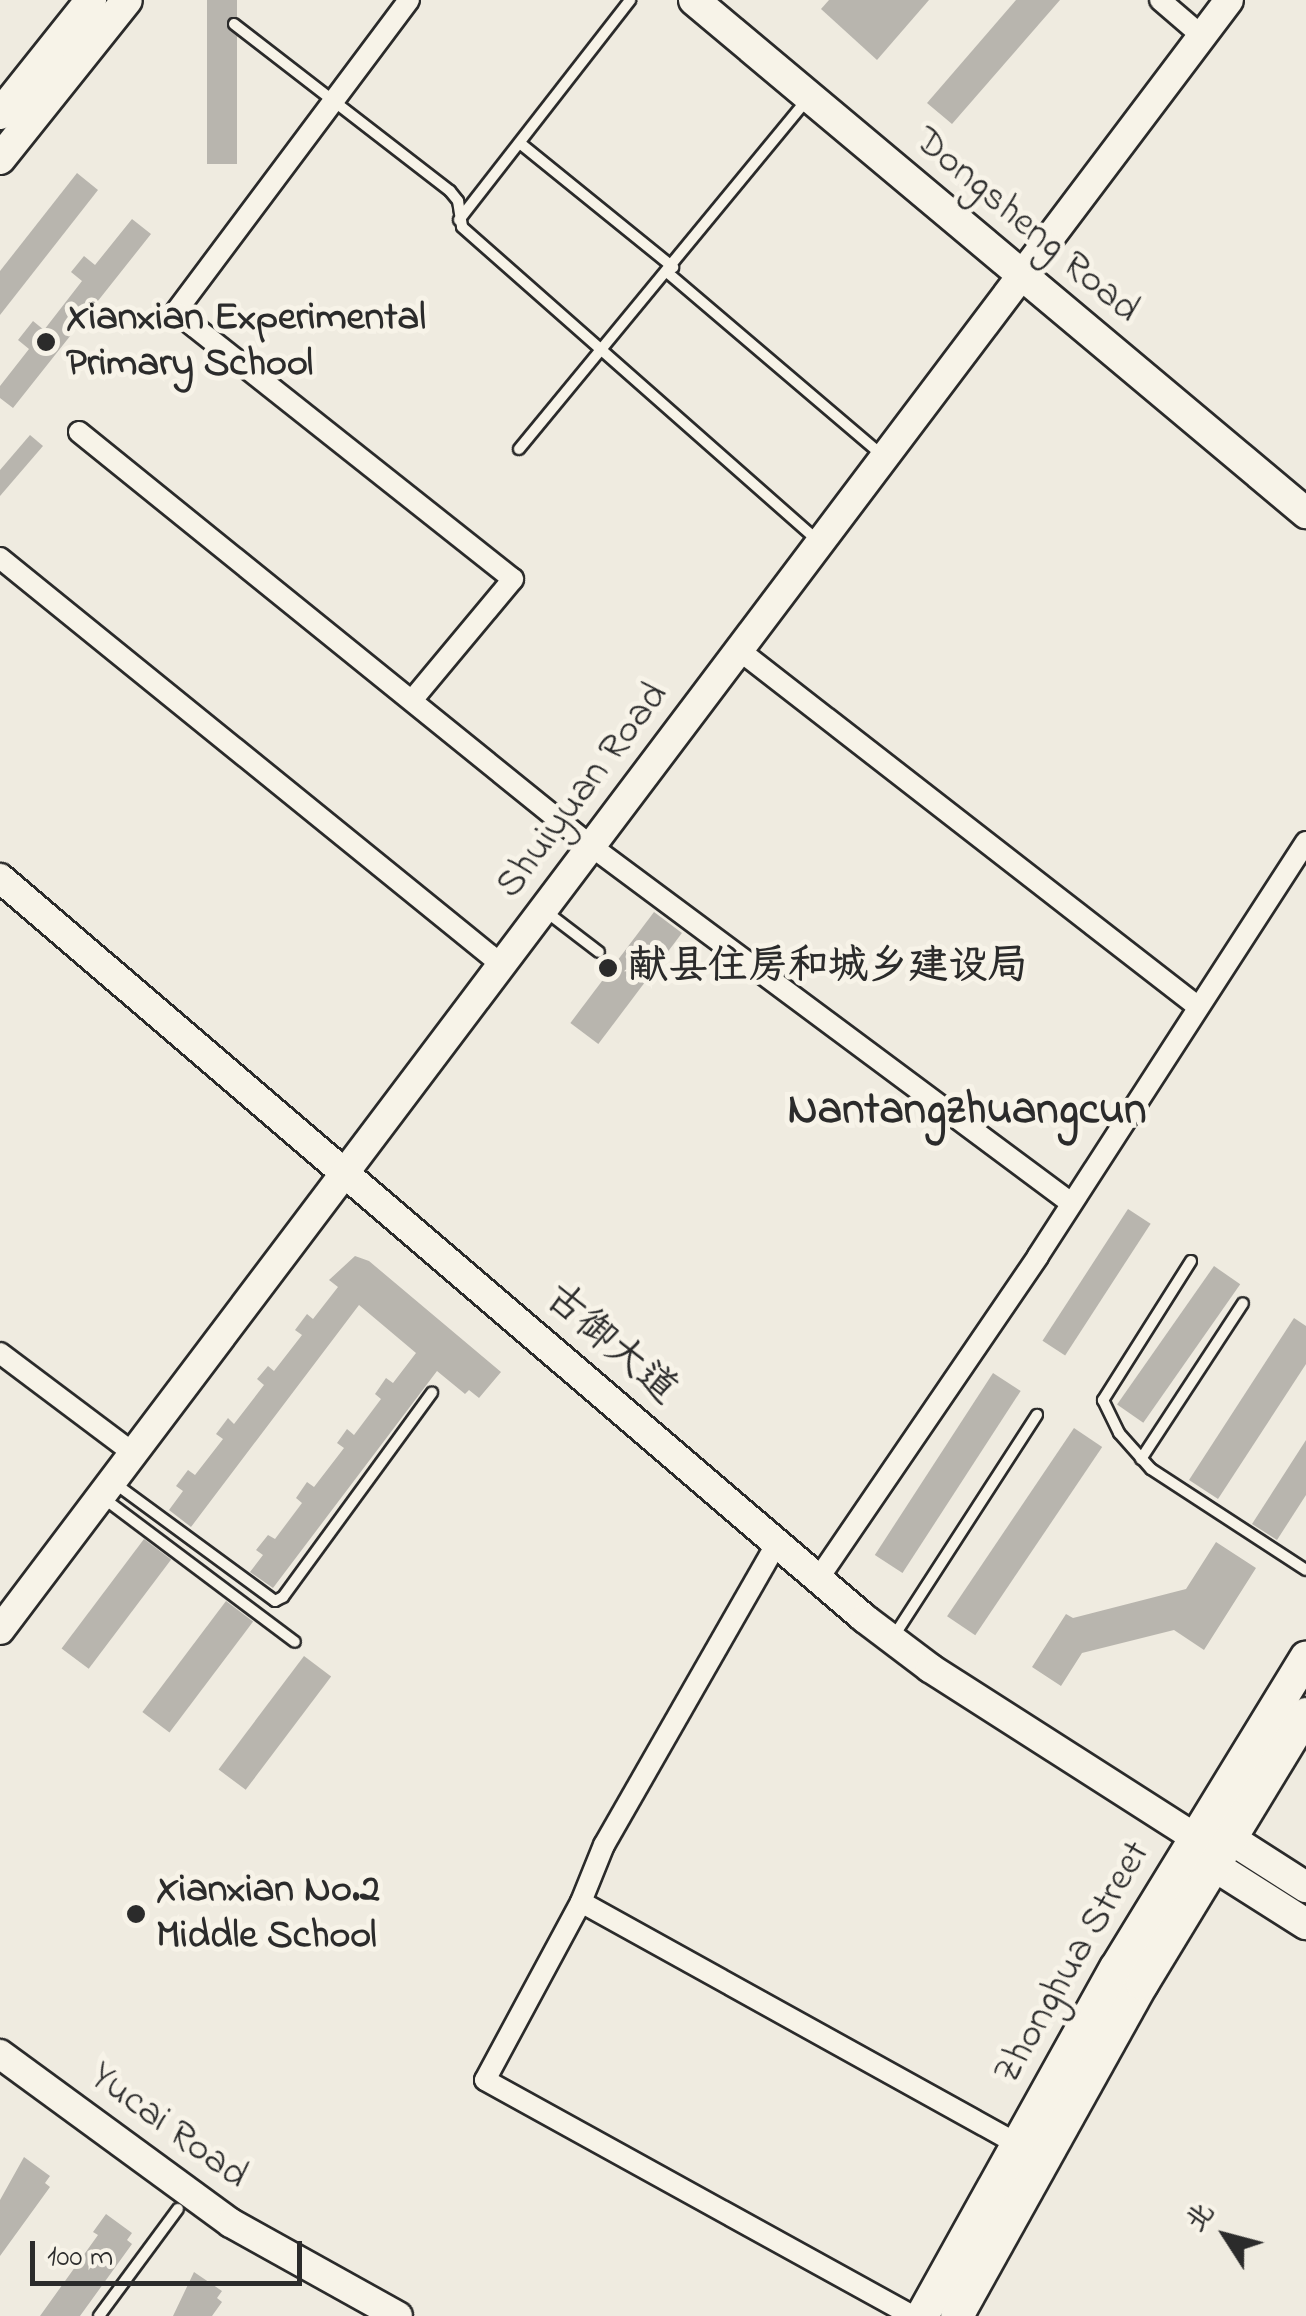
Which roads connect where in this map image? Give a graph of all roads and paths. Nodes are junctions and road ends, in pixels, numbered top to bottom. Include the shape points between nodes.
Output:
1 (90, 0) edge
2 (127, 0) edge
3 (410, 0) edge
4 (630, 0) edge
5 (694, 0) edge
6 (1160, 0) edge
7 (1229, 0) edge
8 (234, 24) dead end
9 (1202, 36) junction
10 (809, 96) junction
11 (335, 100) junction
12 (0, 114) edge
13 (521, 144) junction
14 (0, 159) edge
15 (460, 220) junction
16 (671, 270) junction
17 (1022, 275) junction
18 (602, 350) junction
19 (79, 432) dead end
20 (519, 449) dead end
21 (884, 458) junction
22 (1306, 513) edge
23 (820, 542) junction
24 (0, 558) edge
25 (739, 650) junction
26 (414, 699) junction
27 (1306, 842) edge
28 (592, 846) junction
29 (0, 878) edge
30 (543, 910) junction
31 (599, 952) dead end
32 (502, 965) junction
33 (1196, 1006) junction
34 (346, 1171) junction
35 (1071, 1204) junction
36 (1190, 1261) dead end
37 (1244, 1303) dead end
38 (0, 1353) edge
39 (432, 1393) dead end
40 (1037, 1415) dead end
41 (134, 1453) junction
42 (1141, 1459) junction
43 (106, 1489) junction
44 (777, 1543) junction
45 (1306, 1570) edge
46 (818, 1579) junction
47 (0, 1630) edge
48 (891, 1640) junction
49 (294, 1642) dead end
50 (1306, 1658) edge
51 (1306, 1714) edge
52 (1206, 1842) junction
53 (1306, 1887) edge
54 (581, 1902) junction
55 (1306, 1924) edge
56 (0, 2054) edge
57 (0, 2077) edge
58 (1018, 2144) junction
59 (178, 2209) junction
60 (99, 2316) edge
61 (360, 2316) edge
62 (398, 2316) edge
63 (912, 2316) edge
64 (922, 2316) edge
65 (957, 2316) edge

1 - 12 main road
2 - 14 main road
3 - 11 street
4 - 13 lane
5 - 10 main road, Dongsheng Road
6 - 9 street
7 - 9 street, Shuiyuan Road
8 - 11 lane
9 - 17 street, Shuiyuan Road
10 - 16 lane
10 - 17 main road, Dongsheng Road
11 - 15 lane via 450,191
11 - 26 street via 176,312 513,580
13 - 15 lane
13 - 16 lane
15 - 18 lane
16 - 18 lane
16 - 21 lane
17 - 21 street, Shuiyuan Road
17 - 22 main road, Dongsheng Road
18 - 20 lane
18 - 23 lane
19 - 26 street
21 - 23 street, Shuiyuan Road
23 - 25 street, Shuiyuan Road
24 - 32 street
25 - 28 street, Shuiyuan Road
25 - 33 street
26 - 28 street
27 - 33 street
28 - 30 street, Shuiyuan Road
28 - 35 street
29 - 34 street, 古御大道
30 - 31 lane
30 - 32 street, Shuiyuan Road
32 - 34 street, Shuiyuan Road
33 - 35 street
34 - 41 street, Shuiyuan Road
34 - 44 street, 古御大道
35 - 46 street
36 - 42 lane via 1102,1400
37 - 42 lane
38 - 41 street
39 - 43 lane via 284,1597 274,1601
40 - 48 lane
41 - 43 street, Shuiyuan Road
42 - 45 lane
43 - 47 street, Shuiyuan Road
43 - 49 lane
44 - 46 street, 古御大道
44 - 54 street via 604,1845
46 - 48 street, 古御大道
48 - 52 street, 古御大道
50 - 52 main road, Zhonghua Street
51 - 52 main road, Zhonghua Street
52 - 53 main road, 古御大道
52 - 55 main road, 古御大道
52 - 58 main road, Zhonghua Street
52 - 65 main road, Zhonghua Street
54 - 58 street
54 - 63 street via 484,2080
56 - 62 street, Yucai Road via 230,2223
57 - 59 street, Yucai Road
58 - 64 main road, Zhonghua Street
59 - 60 lane
59 - 61 street, Yucai Road

